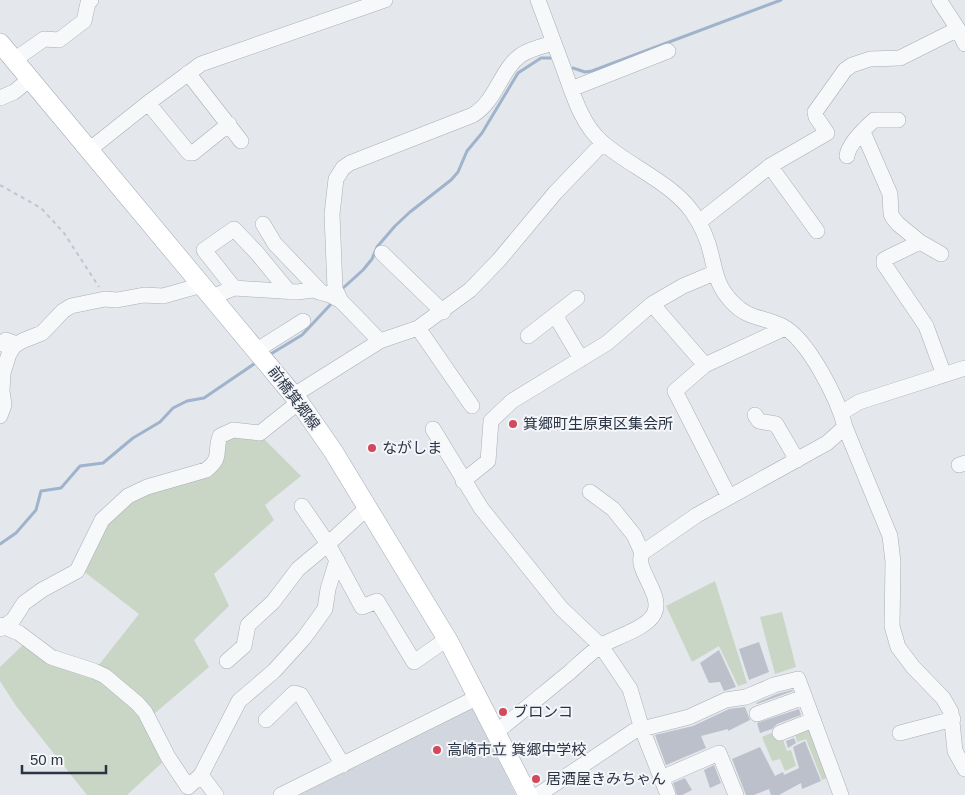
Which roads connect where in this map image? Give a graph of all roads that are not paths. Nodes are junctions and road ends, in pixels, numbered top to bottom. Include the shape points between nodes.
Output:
1 (91, 0) edge
2 (384, 0) edge
3 (538, 0) edge
4 (940, 0) edge
5 (958, 29) junction
6 (0, 43) edge
7 (554, 43) junction
8 (965, 44) edge
9 (668, 51) dead end
10 (14, 60) junction
11 (188, 73) junction
12 (30, 79) junction
13 (571, 89) junction
14 (0, 98) edge
15 (148, 103) junction
16 (898, 120) dead end
17 (229, 124) junction
18 (863, 132) junction
19 (241, 141) dead end
20 (603, 143) junction
21 (89, 150) junction
22 (847, 156) dead end
23 (770, 166) junction
24 (698, 222) junction
25 (263, 224) dead end
26 (817, 231) dead end
27 (920, 242) junction
28 (382, 252) dead end
29 (941, 254) dead end
30 (714, 273) junction
31 (234, 288) junction
32 (207, 291) junction
33 (289, 292) junction
34 (322, 293) junction
35 (576, 298) dead end
36 (341, 300) junction
37 (652, 304) junction
38 (443, 312) junction
39 (555, 315) junction
40 (303, 321) dead end
41 (418, 328) junction
42 (785, 328) junction
43 (528, 336) dead end
44 (380, 341) junction
45 (0, 344) edge
46 (17, 344) junction
47 (260, 354) junction
48 (581, 359) junction
49 (705, 365) junction
50 (965, 368) edge
51 (944, 375) junction
52 (297, 398) junction
53 (472, 406) dead end
54 (755, 415) dead end
55 (0, 416) edge
56 (843, 420) junction
57 (433, 429) dead end
58 (797, 460) junction
59 (463, 480) junction
60 (590, 492) dead end
61 (729, 497) junction
62 (302, 506) dead end
63 (367, 508) junction
64 (328, 544) junction
65 (642, 554) junction
66 (337, 560) junction
67 (2, 627) edge
68 (447, 639) junction
69 (601, 646) junction
70 (227, 661) dead end
71 (804, 697) junction
72 (478, 698) junction
73 (757, 714) dead end
74 (953, 719) junction
75 (266, 720) dead end
76 (813, 720) junction
77 (642, 729) junction
78 (496, 732) junction
79 (780, 732) dead end
80 (900, 733) dead end
81 (343, 764) junction
82 (965, 769) edge
83 (202, 775) junction
84 (661, 778) junction
85 (216, 795) edge
86 (281, 795) edge
87 (528, 795) edge
88 (538, 795) edge
89 (668, 795) edge
90 (736, 795) edge
91 (840, 795) edge

1 - 10 street via 84,21 59,40 44,39
2 - 11 street via 201,64
3 - 7 street
4 - 5 street
5 - 8 street
5 - 23 street via 900,58 870,59 845,70 815,112 827,133
6 - 10 main road, 前橋箕郷線
7 - 13 street
7 - 36 street via 520,56 511,64 487,104 473,115 343,168 336,179 332,214 335,289
9 - 13 street
10 - 12 main road, 前橋箕郷線
11 - 15 street
11 - 17 street
12 - 14 street
12 - 21 main road, 前橋箕郷線
13 - 20 street via 585,122
15 - 17 street via 189,153
15 - 21 street
16 - 18 street via 874,120
17 - 19 street
18 - 22 street via 851,144
18 - 27 street via 890,194 893,218
20 - 24 street via 684,201
20 - 38 street via 493,266
21 - 32 main road, 前橋箕郷線
23 - 24 street
23 - 26 street
24 - 30 street via 711,253
25 - 34 street via 275,244
27 - 29 street
27 - 51 street via 884,260 884,264 926,326
28 - 38 street
30 - 37 street via 682,286
30 - 42 street via 723,290 742,312
31 - 32 street
31 - 33 street
31 - 33 street via 204,250 234,229
32 - 46 street via 144,295 71,306 42,333
32 - 47 main road, 前橋箕郷線
33 - 34 street via 313,290
34 - 36 street
35 - 39 street
36 - 44 street
37 - 48 street via 607,343
37 - 49 street
38 - 41 street
39 - 43 street
39 - 48 street
40 - 47 street
41 - 44 street
41 - 53 street
42 - 49 street
42 - 56 street via 810,353
44 - 52 street
45 - 46 street via 6,340
46 - 55 street via 9,354 3,373 4,405
47 - 52 main road, 前橋箕郷線
48 - 59 street via 512,401 491,421 488,461
49 - 61 street via 675,390
50 - 51 street
51 - 56 street via 859,402
52 - 63 main road, 前橋箕郷線
52 - 67 street via 260,433 233,430 220,436 217,458 206,470 147,487 128,496 102,520 77,571 24,603 13,620
54 - 58 street via 759,421 776,424
56 - 58 street via 827,443
56 - 74 street via 890,536 892,626 898,647 943,698
57 - 59 street
58 - 61 street
59 - 69 street via 481,508 561,608
60 - 65 street via 613,509 634,535
61 - 65 street
62 - 64 street
63 - 64 street
63 - 68 main road, 前橋箕郷線
64 - 66 street
64 - 70 street via 298,569 273,602 248,625 244,646
65 - 69 street via 641,563 654,592 655,612 646,624
66 - 68 street via 362,607 377,601 414,662
66 - 83 street via 325,609 274,671 240,701
67 - 83 street via 19,633 51,657 105,676 145,712 188,787
68 - 72 main road, 前橋箕郷線
69 - 77 street via 630,689
69 - 78 street
71 - 73 street
71 - 76 street
71 - 77 street via 798,679 726,700 689,717
72 - 78 main road, 前橋箕郷線
72 - 81 street
74 - 80 street
74 - 82 street via 955,751
75 - 81 street via 294,693 301,695
76 - 79 street
76 - 91 street
77 - 84 street
77 - 88 street via 615,743
78 - 87 main road, 前橋箕郷線
81 - 86 street
83 - 85 street
84 - 89 street
84 - 90 street via 719,754

